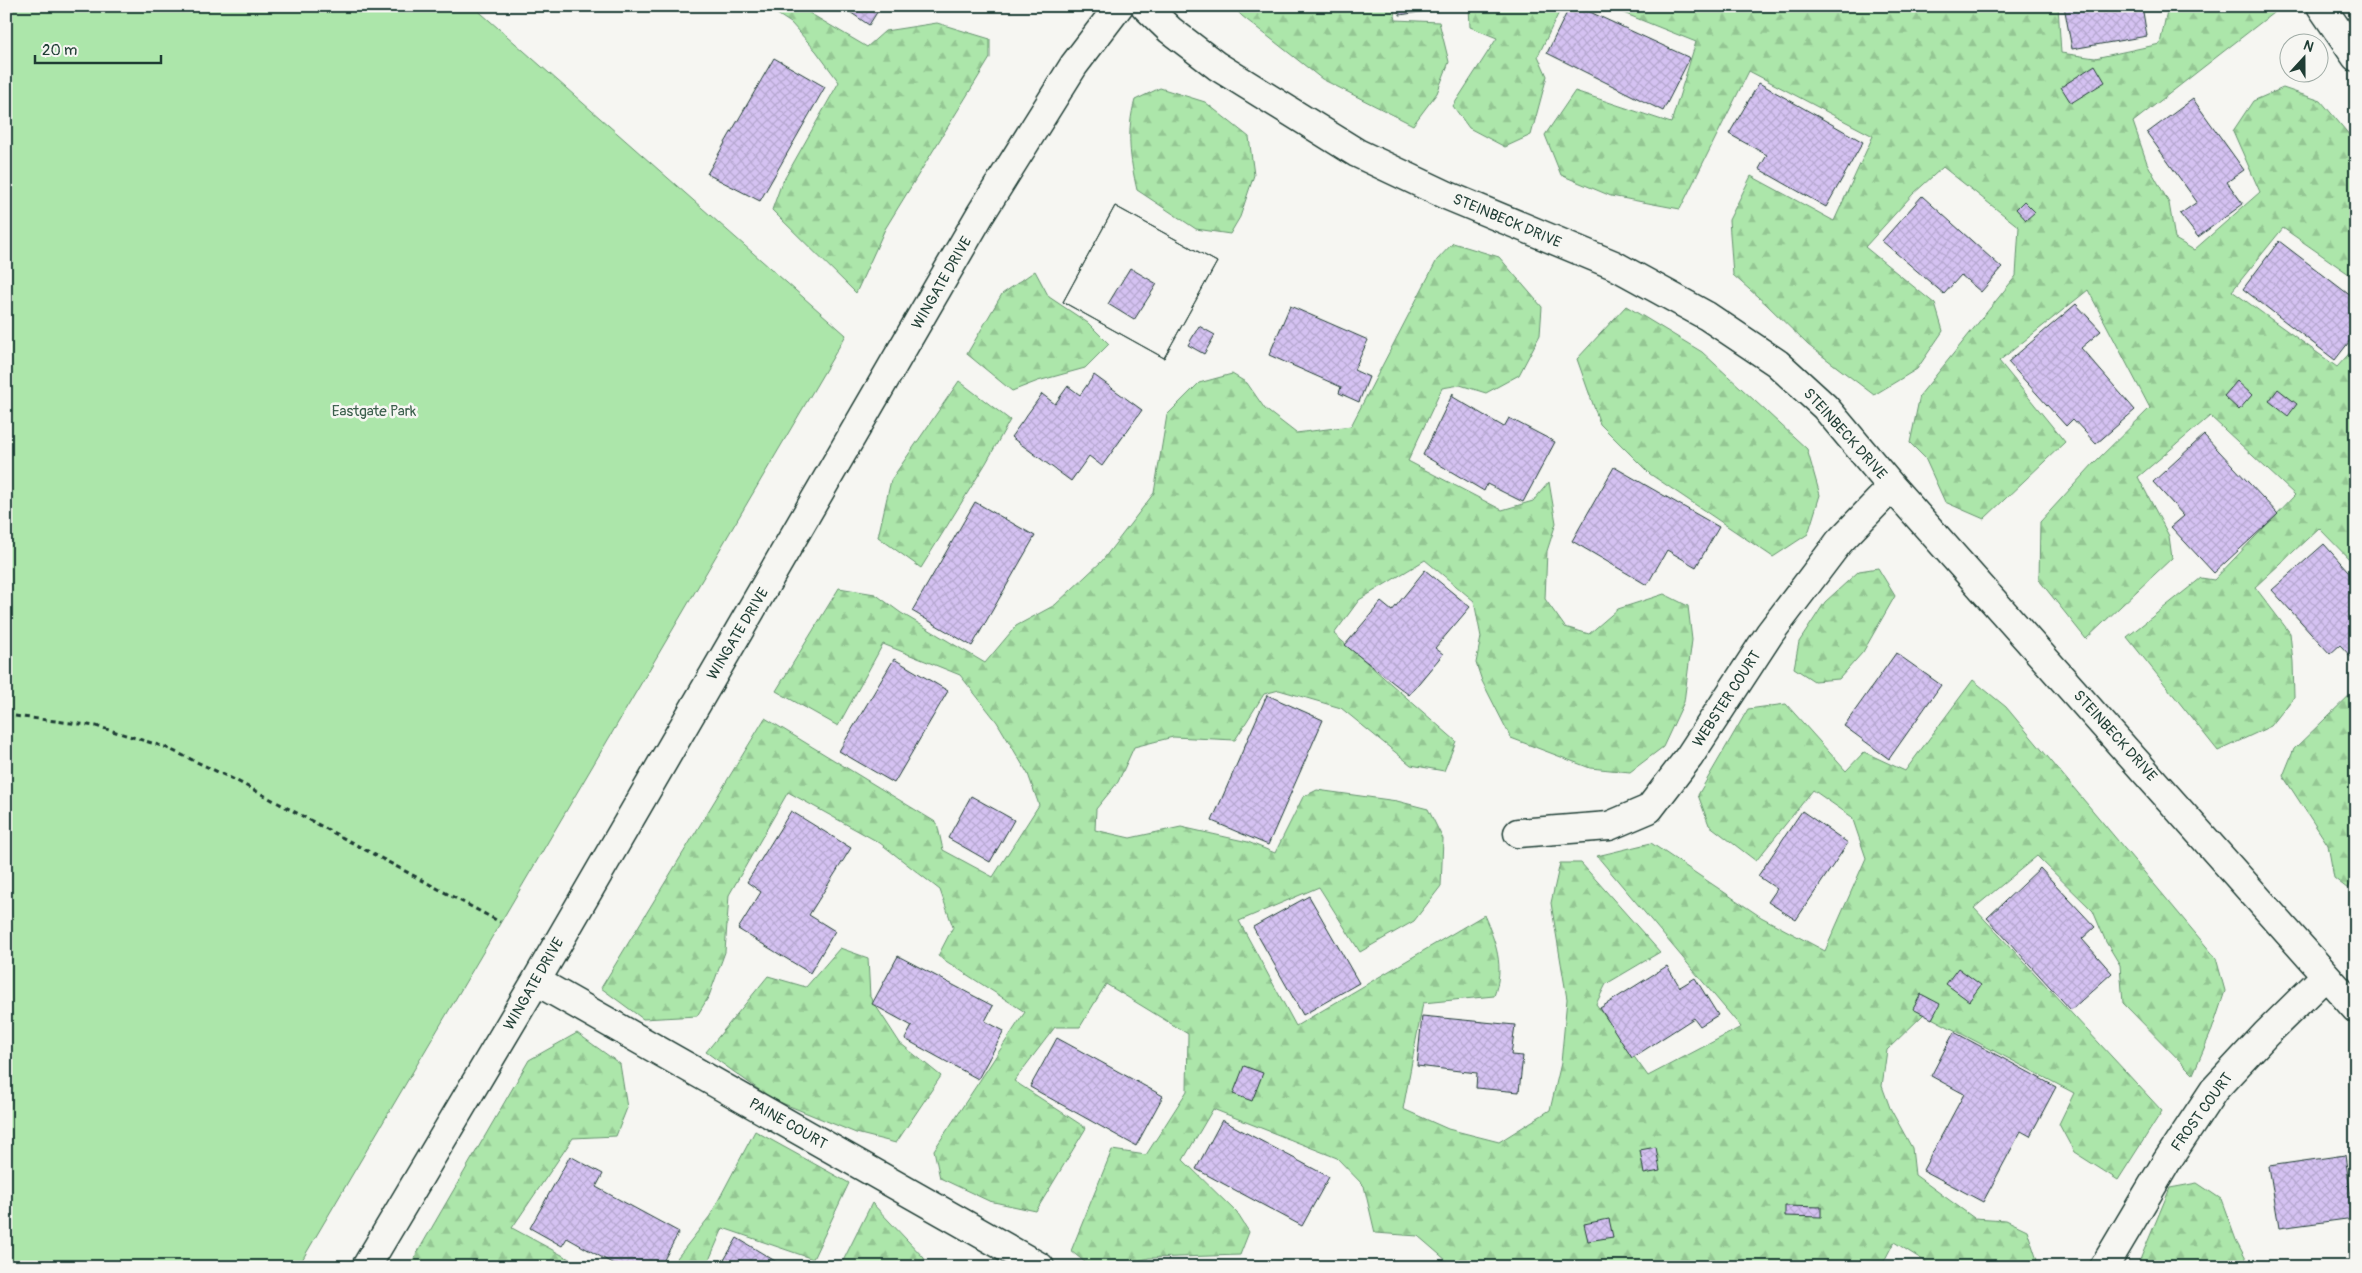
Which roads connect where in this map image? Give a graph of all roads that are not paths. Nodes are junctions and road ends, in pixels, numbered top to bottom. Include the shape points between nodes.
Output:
1 (1119, 6) edge
2 (1145, 6) edge
3 (2321, 6) edge
4 (2356, 57) edge
5 (1892, 487) junction
6 (1518, 833) dead end
7 (2325, 976) junction
8 (536, 981) junction
9 (2356, 1009) edge
10 (366, 1267) edge
11 (1040, 1267) edge
12 (2104, 1267) edge

1 - 8 street, WINGATE DRIVE via 1074,65 980,215
2 - 5 street, STEINBECK DRIVE via 1217,66 1357,153 1446,195 1614,265 1707,316 1777,363 1825,407
3 - 4 street
5 - 6 street, WEBSTER COURT via 1838,542 1780,618 1689,757 1649,810 1610,826
5 - 7 street, STEINBECK DRIVE
7 - 9 street, STEINBECK DRIVE
7 - 12 street, FROST COURT via 2214,1090
8 - 10 street, WINGATE DRIVE
8 - 11 street, PAINE COURT

